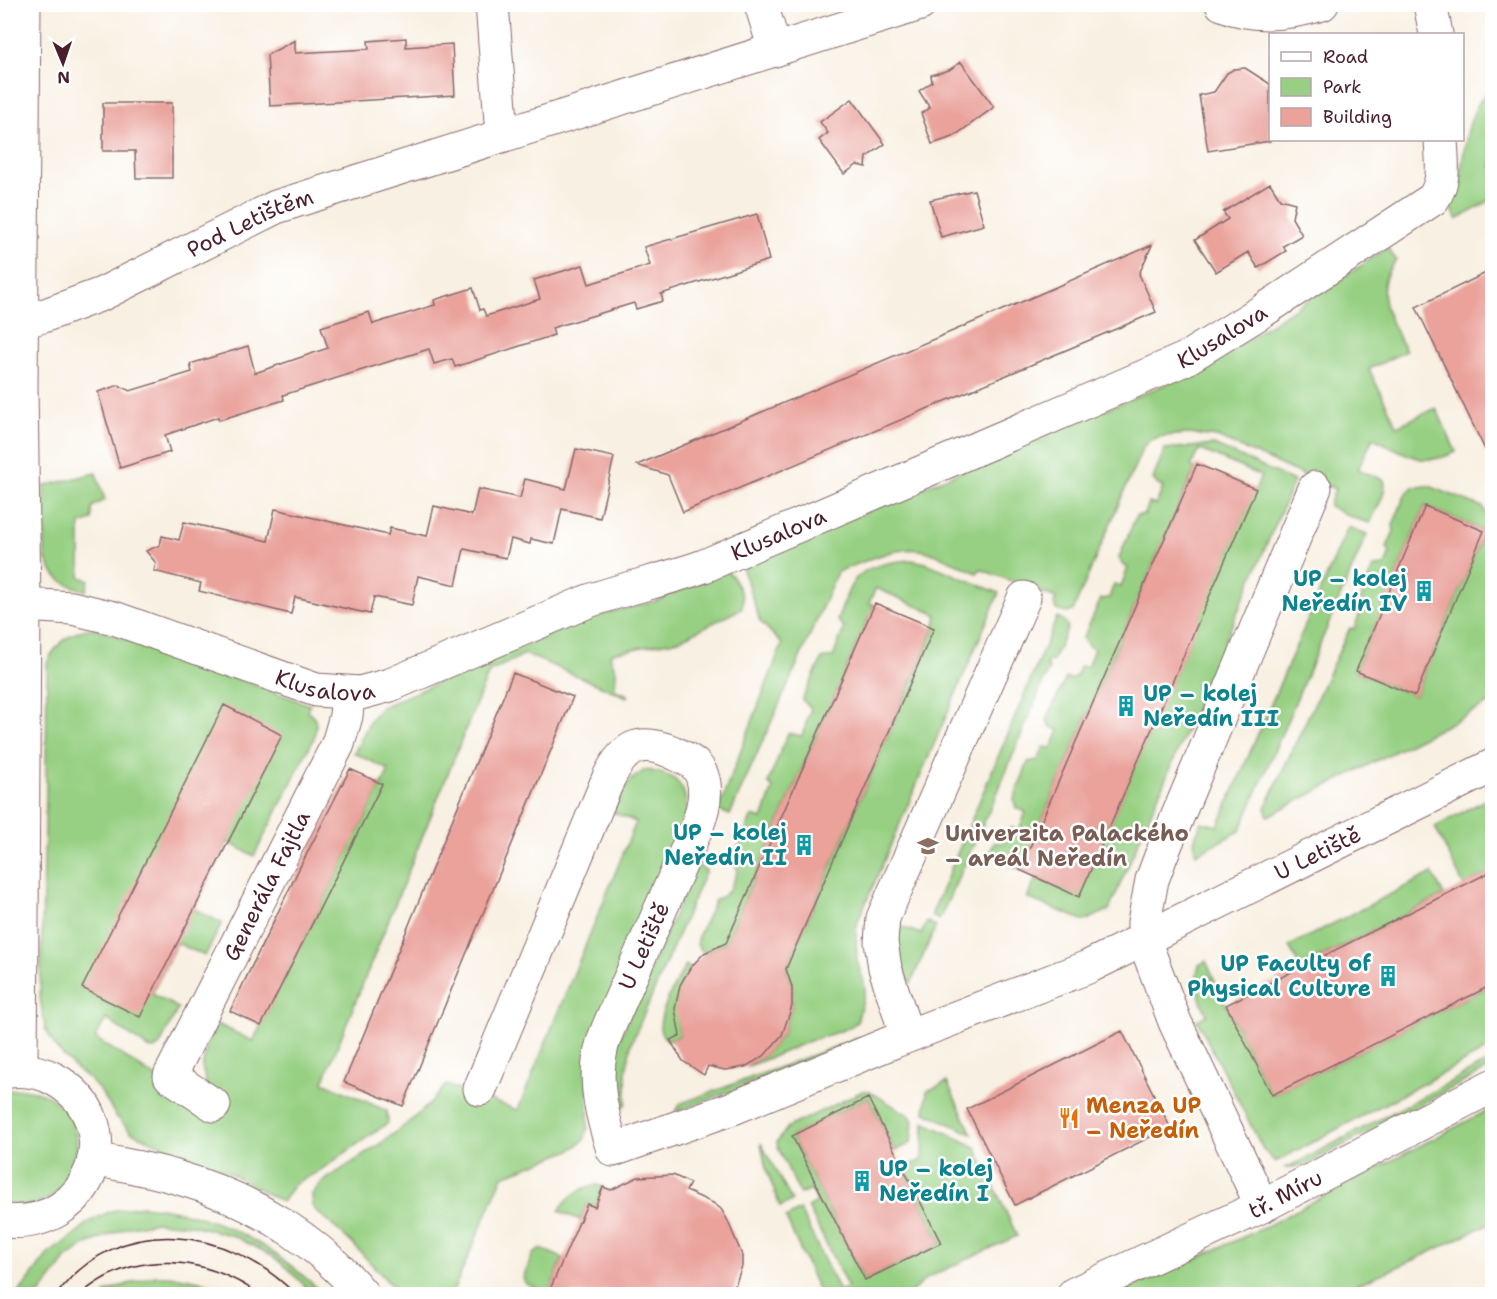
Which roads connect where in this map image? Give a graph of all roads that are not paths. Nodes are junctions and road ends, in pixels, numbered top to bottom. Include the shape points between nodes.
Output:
1 (24, 4) edge
2 (492, 4) edge
3 (761, 4) edge
4 (920, 4) edge
5 (1222, 4) edge
6 (1322, 4) edge
7 (1430, 4) edge
8 (1436, 33) edge
9 (775, 50) junction
10 (502, 134) junction
11 (1441, 141) edge
12 (13, 325) edge
13 (1315, 488) dead end
14 (1024, 598) dead end
15 (24, 605) junction
16 (348, 693) junction
17 (1492, 766) edge
18 (1143, 940) junction
19 (907, 1036) junction
20 (13, 1071) edge
21 (1492, 1086) edge
22 (480, 1089) dead end
23 (214, 1105) dead end
24 (94, 1159) junction
25 (1262, 1206) junction
26 (4, 1221) edge
27 (362, 1294) edge
28 (1074, 1294) edge

1 - 12 street
2 - 10 street
3 - 9 street
4 - 9 street, Pod Letištěm
5 - 6 street via 1269,14
7 - 8 street
9 - 10 street, Pod Letištěm
10 - 12 street, Pod Letištěm via 276,207 102,294
11 - 16 street, Klusalova via 1442,178 1433,199 1185,359 704,566 586,602 390,685
12 - 15 street
13 - 18 street via 1158,864
14 - 19 street via 883,918 885,968
15 - 16 street, Klusalova via 94,613 308,688
15 - 20 street
16 - 23 street, Generála Fajtla via 338,744 170,1076
17 - 18 street, U Letiště
18 - 19 street, U Letiště via 1088,967
18 - 25 street via 1175,1022
19 - 22 street, U Letiště via 733,1108 613,1150 600,1101 601,1050 705,800 696,766 666,750 635,747 617,760 609,777
20 - 24 street via 49,1076 73,1093 93,1130
21 - 25 street, tř. Míru
24 - 26 street via 85,1184 56,1212 31,1221
24 - 27 street via 180,1178 246,1204 314,1248
25 - 28 street, tř. Míru

